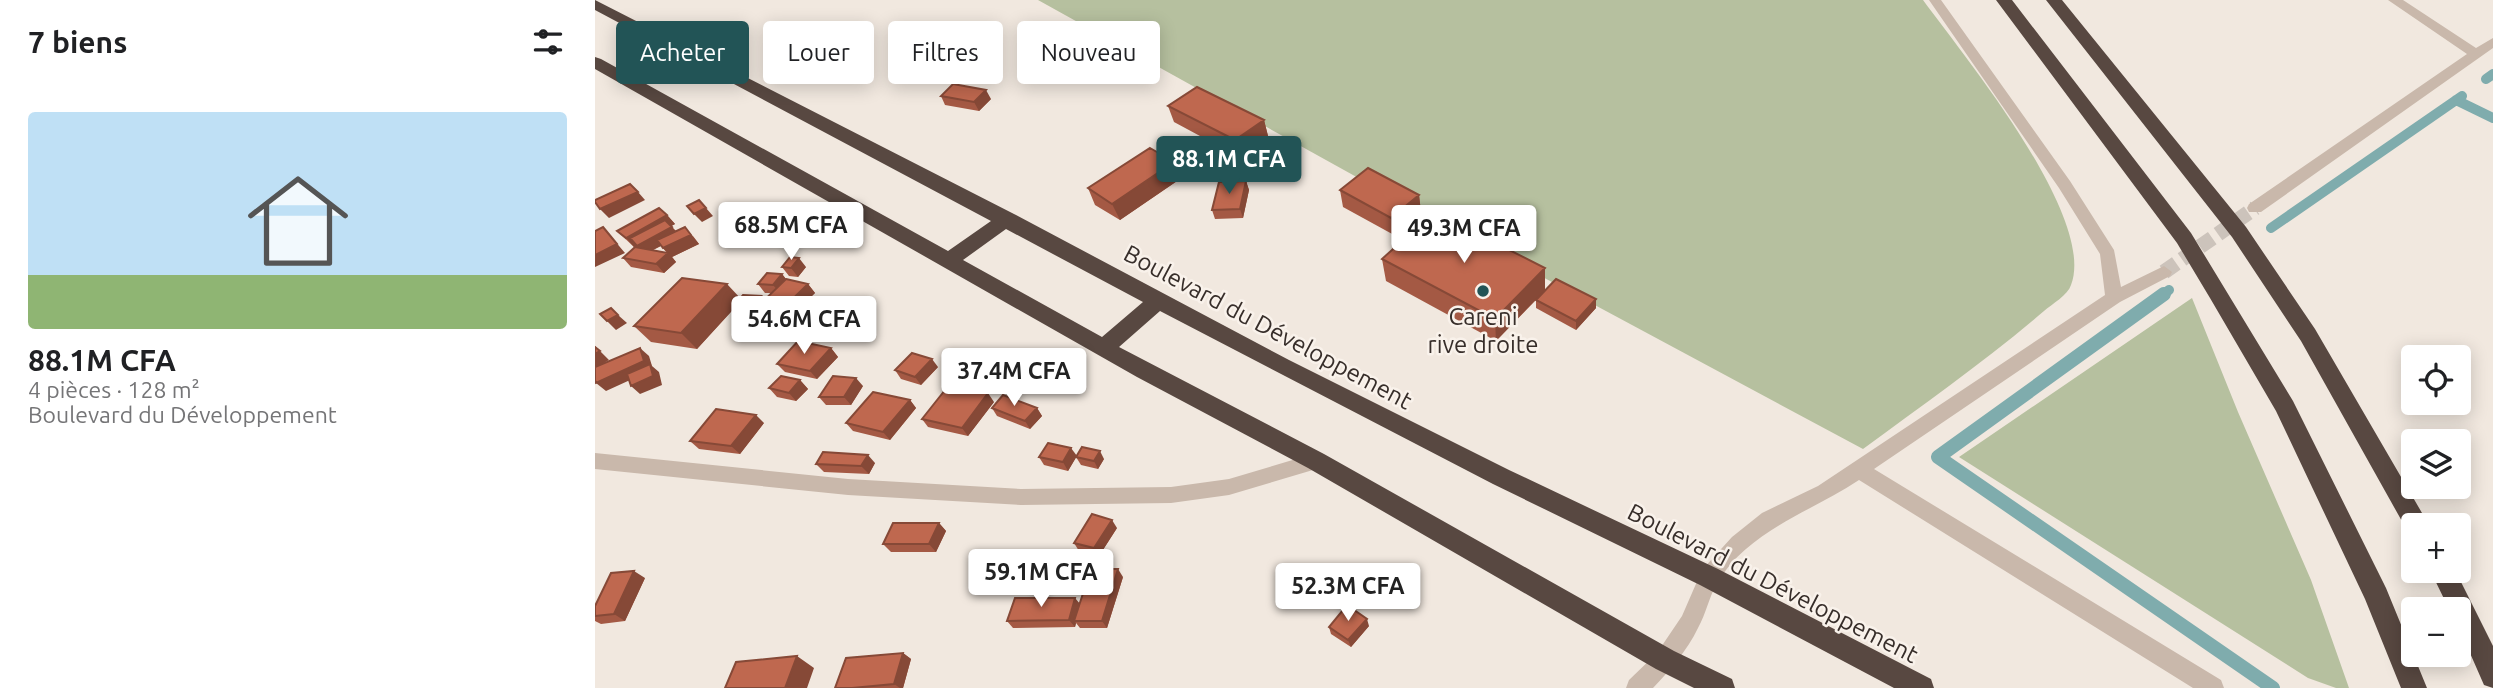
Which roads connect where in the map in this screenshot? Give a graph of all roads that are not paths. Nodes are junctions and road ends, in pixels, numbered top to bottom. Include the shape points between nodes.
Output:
1 (1935, 0) edge
2 (2004, 0) edge
3 (2054, 0) edge
4 (2394, 0) edge
5 (595, 4) edge
6 (2493, 42) edge
7 (2474, 53) junction
8 (595, 62) edge
9 (2255, 208) tunnel mouth
10 (1007, 219) junction
11 (948, 261) junction
12 (2164, 272) tunnel mouth
13 (2114, 298) junction
14 (1159, 300) junction
15 (1104, 348) junction
16 (595, 461) edge
17 (1315, 461) junction
18 (1858, 469) junction
19 (2410, 513) edge
20 (1709, 577) junction
21 (2449, 583) edge
22 (1665, 660) junction
23 (2493, 676) edge
24 (1637, 688) edge
25 (1722, 688) edge
26 (1921, 688) edge
27 (2213, 688) edge
28 (2414, 688) edge

1 - 13 street via 2108,254
2 - 28 highway via 2184,238 2285,407 2378,596
3 - 19 highway via 2239,232 2308,335
4 - 7 street
5 - 10 highway, Boulevard du Développement
6 - 7 street
7 - 9 street
8 - 11 highway
10 - 11 highway
10 - 14 highway, Boulevard du Développement
11 - 15 highway
12 - 13 street
13 - 18 street
14 - 15 highway
14 - 20 highway, Boulevard du Développement via 1488,471
15 - 17 highway
16 - 17 street via 848,487 1035,497 1171,495 1229,487
17 - 22 highway
18 - 20 street via 1825,492 1769,520 1738,543
18 - 27 street
20 - 22 street via 1690,623
20 - 26 highway, Boulevard du Développement
21 - 23 highway
22 - 24 street
22 - 25 highway

